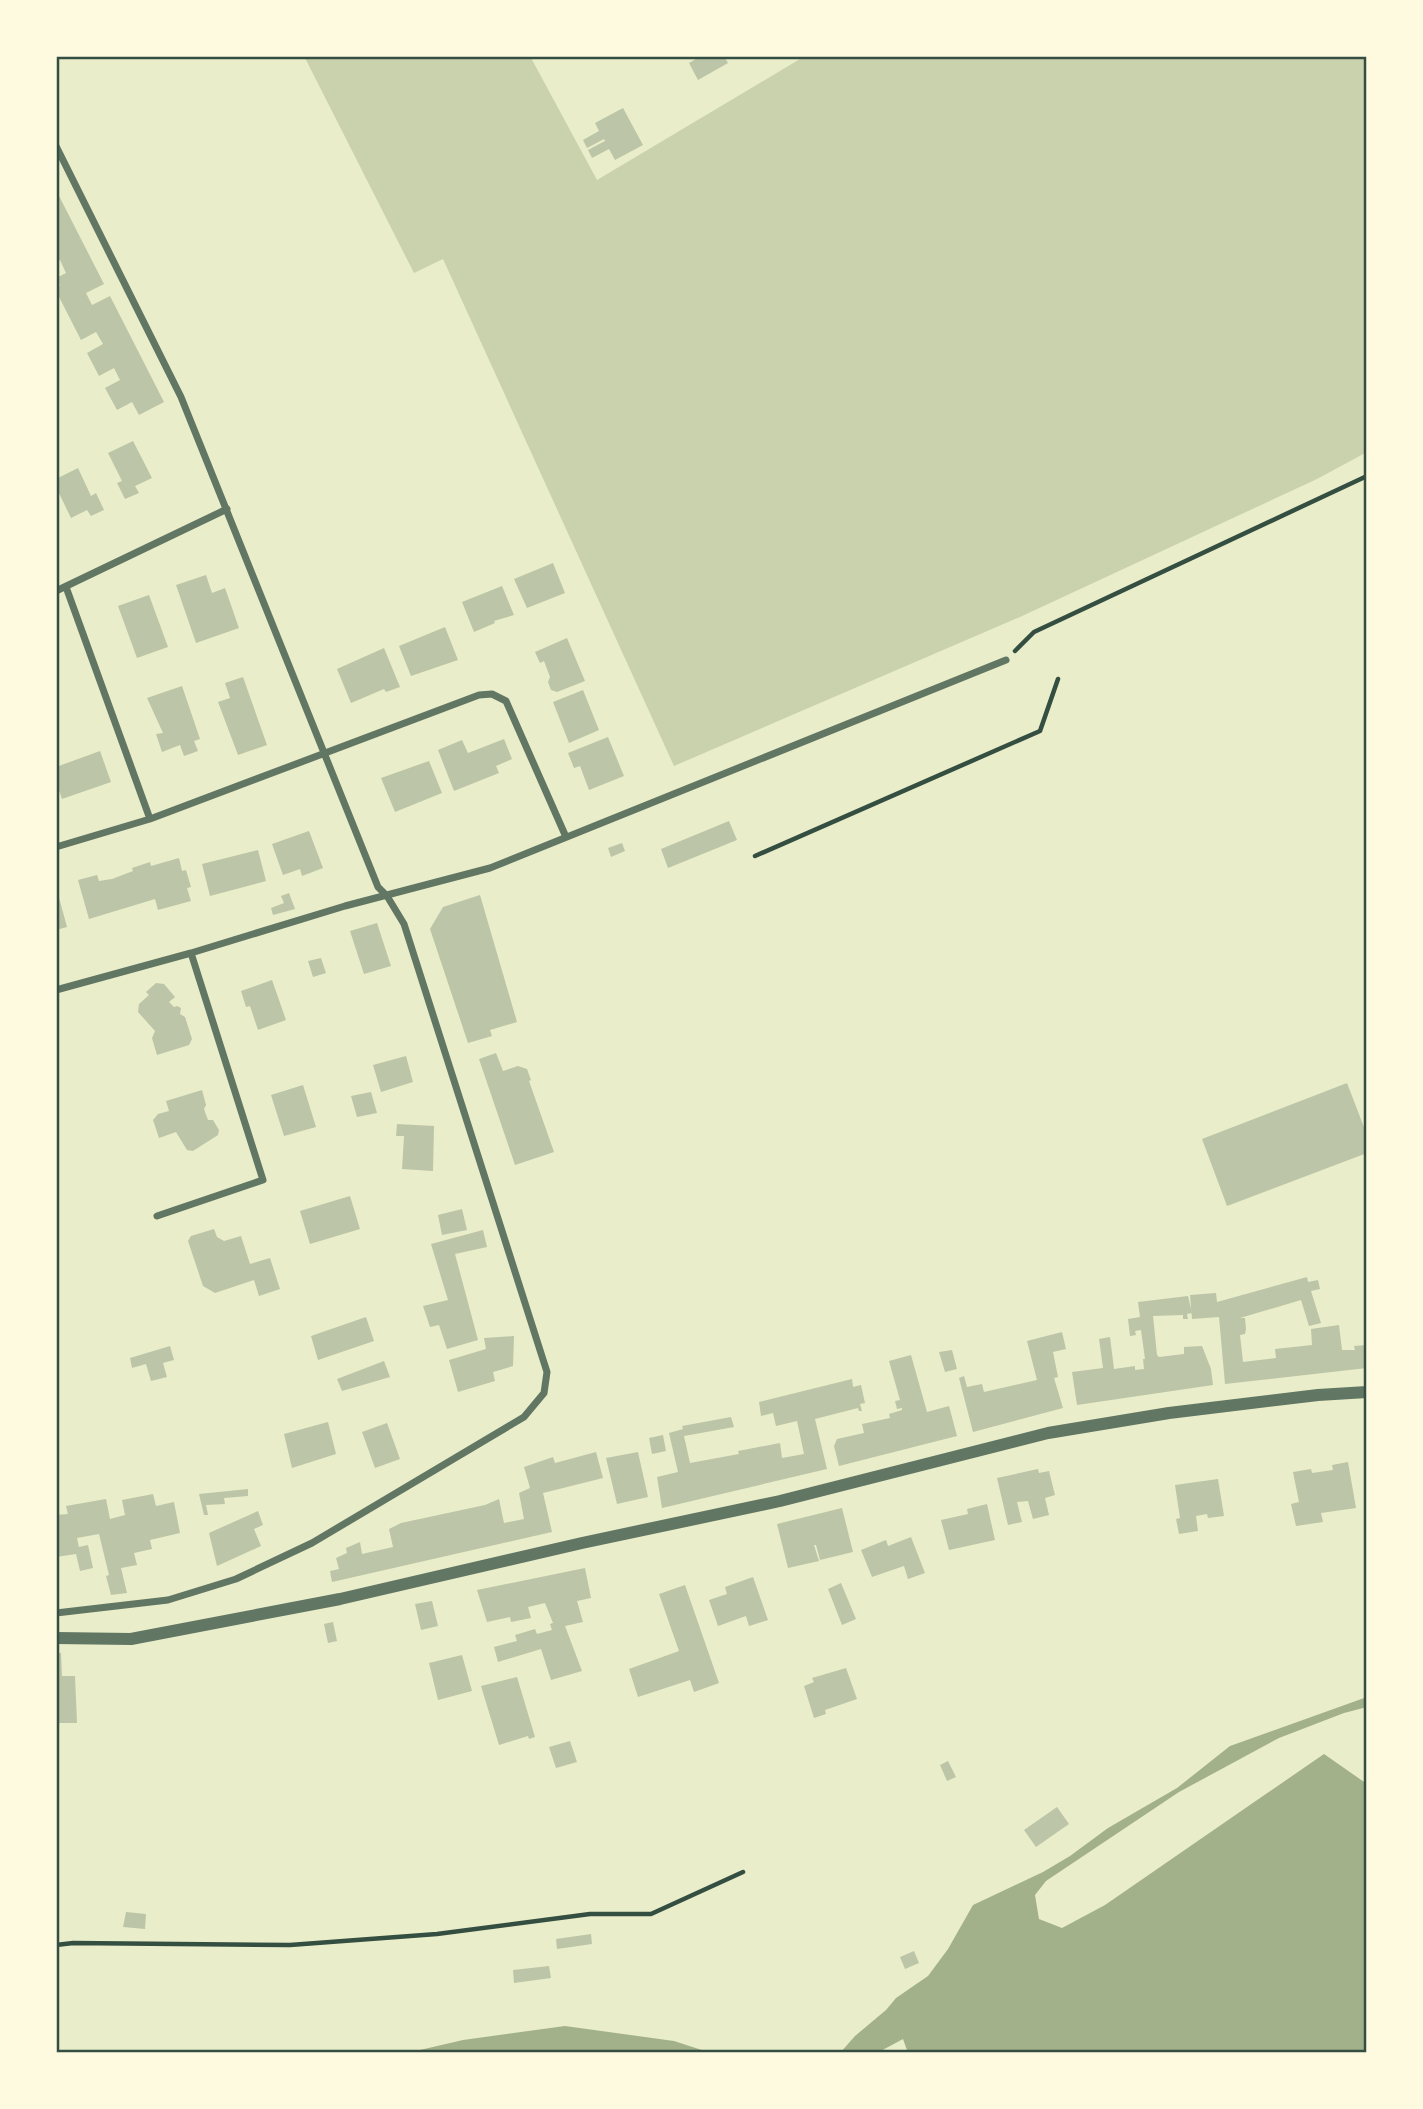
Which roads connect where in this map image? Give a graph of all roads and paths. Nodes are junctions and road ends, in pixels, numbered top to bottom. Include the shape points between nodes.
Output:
1 (56, 146) edge
2 (1367, 476) edge
3 (227, 509) junction
4 (66, 587) junction
5 (56, 591) edge
6 (1006, 660) joint
7 (1058, 680) dead end
8 (323, 754) junction
9 (150, 819) junction
10 (566, 837) junction
11 (56, 847) edge
12 (755, 856) dead end
13 (387, 896) junction
14 (191, 953) junction
15 (56, 990) edge
16 (157, 1216) dead end
17 (1367, 1392) edge
18 (56, 1613) edge
19 (56, 1638) edge
20 (743, 1872) dead end
21 (56, 1945) edge

1 - 3 street via 181,397
2 - 6 path via 1034,632
3 - 4 street
3 - 8 street
4 - 5 street
4 - 9 street
6 - 10 street
7 - 12 path via 1040,731
8 - 9 street
8 - 10 street via 492,694 506,701
8 - 13 street via 378,887
9 - 11 street
10 - 13 street via 490,868
13 - 14 street
13 - 18 street via 404,924 547,1372 544,1393 524,1417 312,1543 236,1579 168,1600
14 - 15 street
14 - 16 street via 264,1180
17 - 19 street via 1169,1413 1048,1433 780,1501 340,1600 131,1639
20 - 21 path via 651,1914 590,1914 437,1934 290,1945

